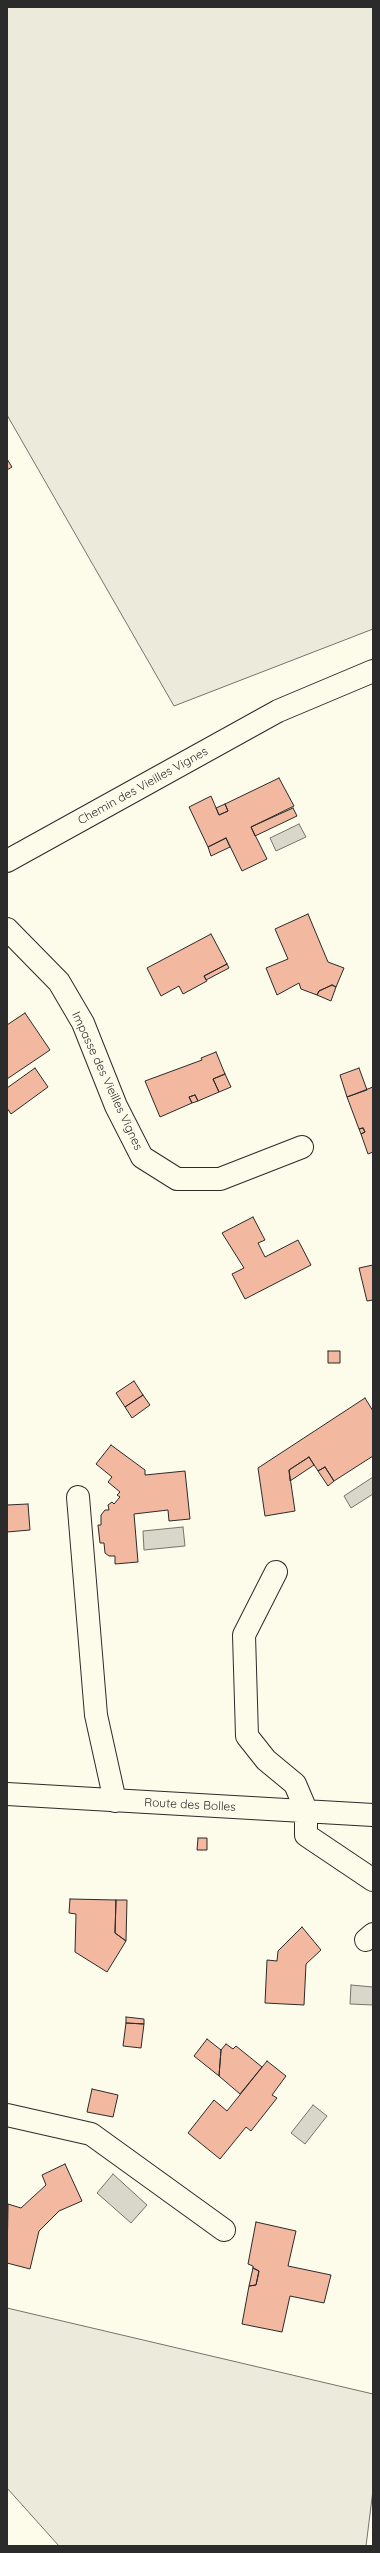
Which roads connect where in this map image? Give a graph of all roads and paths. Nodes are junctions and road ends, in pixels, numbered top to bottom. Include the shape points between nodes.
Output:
1 (373, 671) edge
2 (7, 861) edge
3 (7, 929) edge
4 (302, 1148) dead end
5 (78, 1497) dead end
6 (276, 1572) dead end
7 (7, 1794) edge
8 (115, 1801) junction
9 (306, 1810) junction
10 (373, 1815) edge
11 (373, 1880) edge
12 (7, 2115) edge
13 (224, 2230) dead end

1 - 2 street, Chemin des Vieilles Vignes via 278,711
3 - 4 street, Impasse des Vieilles Vignes via 58,982 83,1023 116,1106 142,1157 177,1179 220,1179
5 - 8 street via 96,1715
6 - 9 street via 244,1635 246,1736 266,1760 295,1784
7 - 8 street, Route des Bolles
8 - 9 street, Route des Bolles
9 - 10 street, Route des Bolles
9 - 11 street via 306,1835
12 - 13 street via 92,2134

